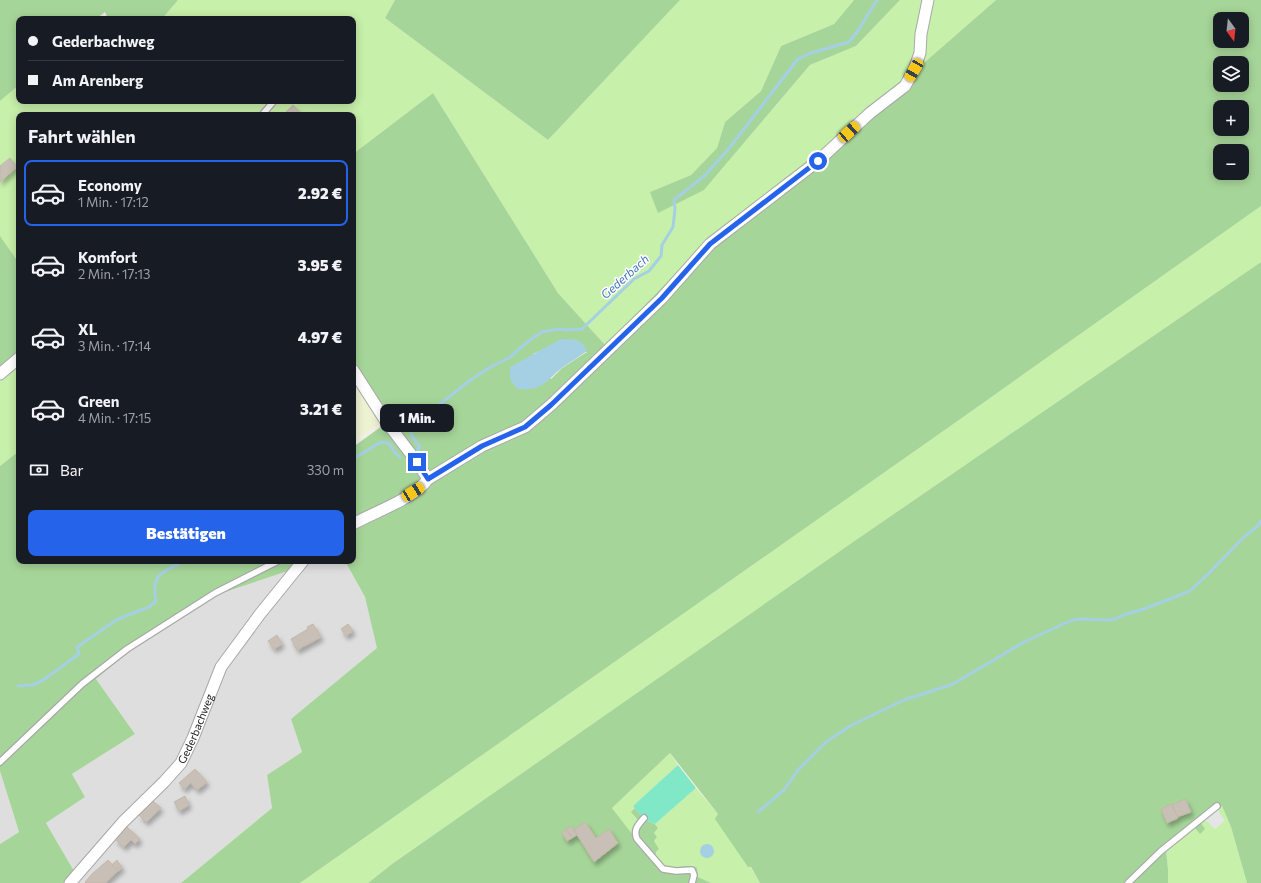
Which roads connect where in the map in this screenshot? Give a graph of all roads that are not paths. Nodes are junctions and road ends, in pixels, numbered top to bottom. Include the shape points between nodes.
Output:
1 (928, 0) edge
2 (271, 104) edge
3 (265, 112) edge
4 (16, 361) edge
5 (0, 374) edge
6 (356, 375) edge
7 (428, 479) junction
8 (356, 523) edge
9 (272, 564) edge
10 (301, 564) edge
11 (0, 762) edge
12 (1217, 806) dead end
13 (644, 818) dead end
14 (70, 883) edge
15 (692, 883) edge
16 (1128, 883) edge

1 - 7 street via 920,53 905,86 870,113 818,161 710,244 662,298 525,427 482,446
2 - 3 lane
4 - 5 street
6 - 7 street
7 - 8 street via 423,486 393,505
9 - 11 lane via 215,593 127,650 82,684
10 - 14 street, Gederbachweg via 221,667 181,763 123,822
12 - 16 lane via 1160,851
13 - 15 lane via 635,829 637,839 663,869 692,870

